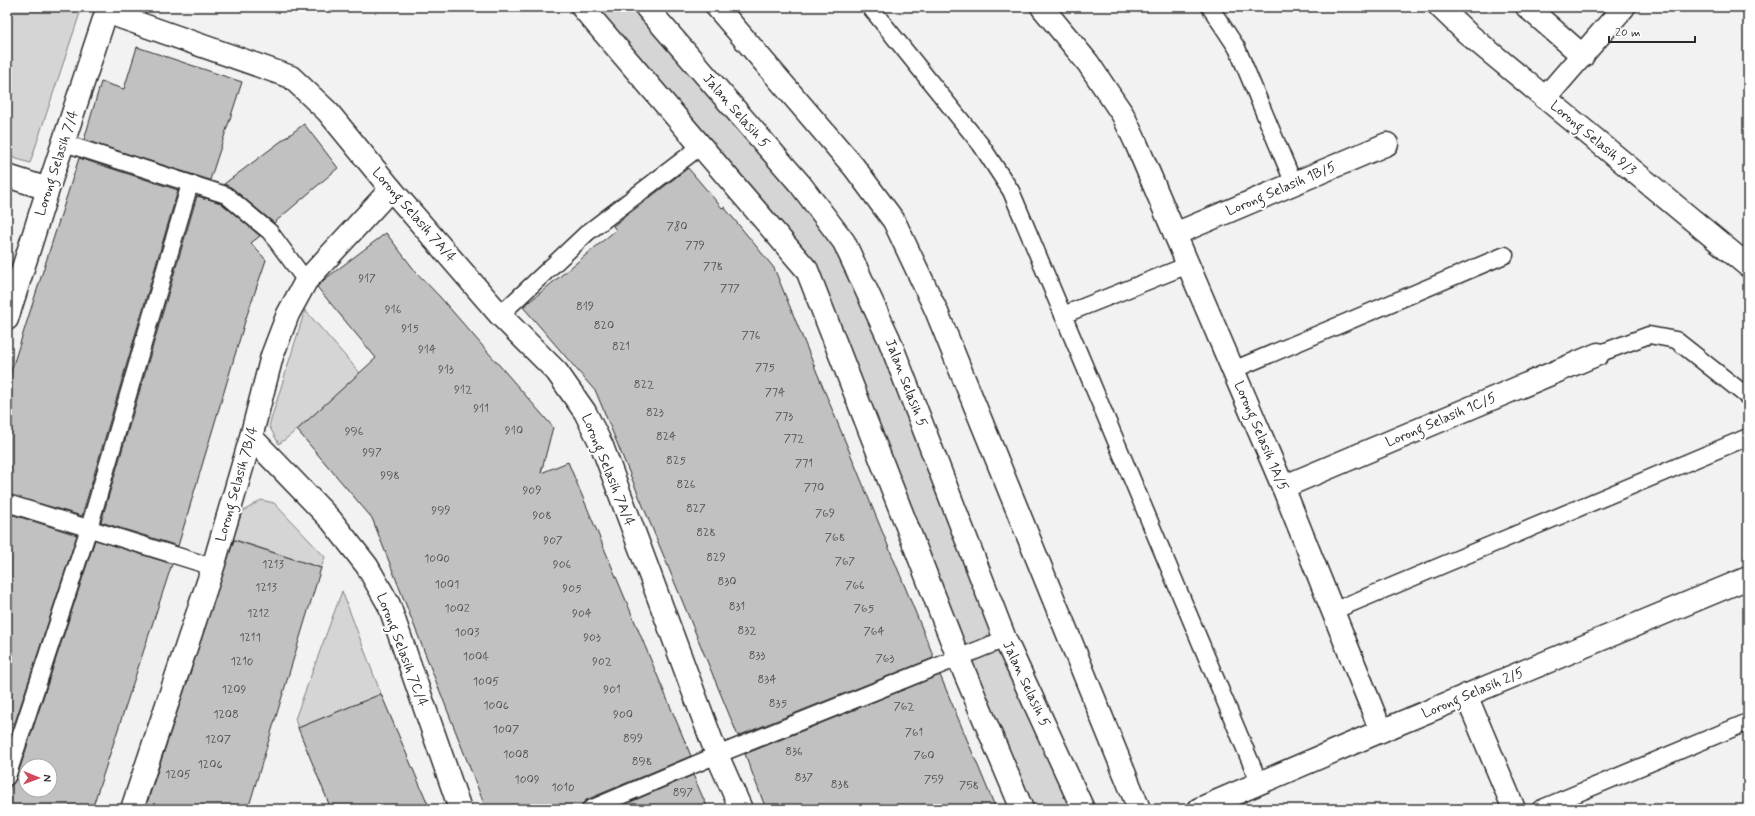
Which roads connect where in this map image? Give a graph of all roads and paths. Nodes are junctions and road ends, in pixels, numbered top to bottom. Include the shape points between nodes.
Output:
1 (582, 7) edge
2 (646, 7) edge
3 (717, 7) edge
4 (870, 7) edge
5 (1042, 7) edge
6 (1210, 7) edge
7 (1440, 7) edge
8 (1527, 7) edge
9 (1624, 7) edge
10 (107, 9) edge
11 (1583, 56) junction
12 (1545, 98) junction
13 (64, 143) junction
14 (1387, 144) dead end
15 (701, 146) junction
16 (7, 176) edge
17 (190, 184) junction
18 (1294, 184) junction
19 (48, 189) junction
20 (391, 189) junction
21 (1175, 234) junction
22 (1505, 255) dead end
23 (1188, 265) junction
24 (1748, 266) edge
25 (306, 281) junction
26 (500, 315) junction
27 (1063, 315) junction
28 (7, 319) edge
29 (1598, 354) joint
30 (1233, 370) junction
31 (1748, 397) edge
32 (251, 437) junction
33 (1748, 437) edge
34 (1283, 487) junction
35 (7, 503) edge
36 (89, 528) junction
37 (213, 567) junction
38 (1748, 578) edge
39 (1333, 611) junction
40 (1005, 640) junction
41 (958, 657) junction
42 (1466, 695) junction
43 (1748, 722) edge
44 (1381, 731) junction
45 (717, 755) junction
46 (7, 776) edge
47 (1259, 782) junction
48 (132, 809) edge
49 (460, 809) edge
50 (590, 809) edge
51 (741, 809) edge
52 (1022, 809) edge
53 (1083, 809) edge
54 (1139, 809) edge
55 (1199, 809) edge
56 (1514, 809) edge
57 (1540, 809) edge

1 - 15 street
2 - 40 street, Jalan Selasih 5 via 800,184 844,242 889,339
3 - 54 street via 854,167 894,222 936,310
4 - 27 lane via 981,145 1011,191
5 - 21 street, Lorong Selasih 1A/5 via 1088,63 1123,115
6 - 18 lane via 1237,48
7 - 12 street, Lorong Selasih 9/3 via 1467,34
8 - 11 street
9 - 11 street
10 - 13 street, Lorong Selasih 7/4
10 - 20 street, Lorong Selasih 7A/4 via 291,77 328,112
11 - 12 street
12 - 24 street, Lorong Selasih 9/3
13 - 17 lane
13 - 19 street, Lorong Selasih 7/4
14 - 18 street, Lorong Selasih 1B/5
15 - 26 lane via 587,233
15 - 41 street via 807,270
16 - 19 street
17 - 25 lane via 226,196 270,232
17 - 36 lane
18 - 21 street, Lorong Selasih 1B/5
19 - 28 street, Lorong Selasih 7/4
20 - 25 street, Lorong Selasih 7B/4
20 - 26 street, Lorong Selasih 7A/4
21 - 23 street, Lorong Selasih 1A/5
22 - 30 lane
23 - 27 lane
23 - 30 street, Lorong Selasih 1A/5
25 - 32 street, Lorong Selasih 7B/4 via 288,314 272,356
26 - 45 street, Lorong Selasih 7A/4 via 557,372 585,412 602,446
27 - 47 lane
29 - 31 lane via 1649,335 1676,340
29 - 34 street, Lorong Selasih 1C/5
30 - 34 street, Lorong Selasih 1A/5
32 - 37 street, Lorong Selasih 7B/4
32 - 49 street, Lorong Selasih 7C/4 via 332,520 367,566 388,605
33 - 39 lane
34 - 39 street, Lorong Selasih 1A/5
35 - 36 lane
36 - 37 lane
36 - 46 lane
37 - 48 street, Lorong Selasih 7B/4
38 - 42 street, Lorong Selasih 2/5
39 - 44 street, Lorong Selasih 1A/5
40 - 41 lane
40 - 53 street, Jalan Selasih 5
41 - 45 lane
41 - 52 street
42 - 44 street, Lorong Selasih 2/5
42 - 56 street
43 - 57 lane
44 - 47 street, Lorong Selasih 2/5
45 - 50 lane
45 - 51 street, Lorong Selasih 7A/4
47 - 55 street, Lorong Selasih 2/5

